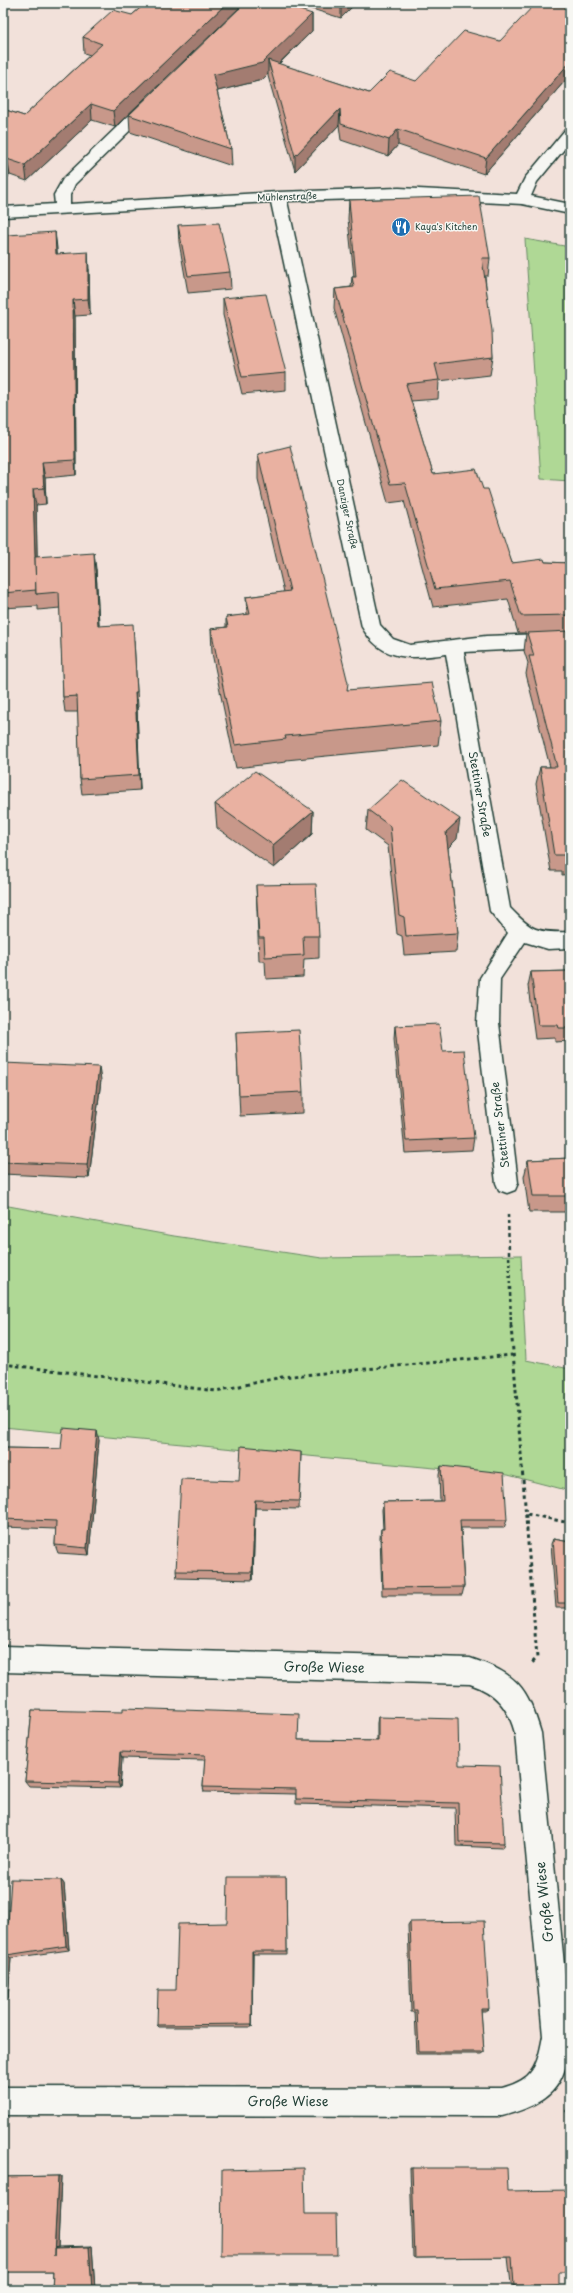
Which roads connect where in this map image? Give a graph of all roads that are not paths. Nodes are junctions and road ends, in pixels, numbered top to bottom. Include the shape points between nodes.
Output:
1 (164, 90) edge
2 (570, 134) edge
3 (278, 197) junction
4 (522, 199) junction
5 (63, 208) junction
6 (570, 210) edge
7 (3, 212) edge
8 (570, 640) edge
9 (454, 648) junction
10 (520, 932) junction
11 (570, 940) edge
12 (507, 1183) road end
13 (3, 1659) edge
14 (3, 2101) edge

1 - 5 street via 68,182 62,195
2 - 4 street via 530,180
3 - 4 street, Mühlenstraße via 399,193
3 - 5 street, Mühlenstraße
3 - 9 street, Danziger Straße via 371,627 386,644 410,652
4 - 6 street, Mühlenstraße
5 - 7 street, Mühlenstraße
8 - 9 street, Danziger Straße via 486,643
9 - 10 street, Stettiner Straße via 500,911
10 - 11 street, Stettiner Straße via 548,941
10 - 12 street, Stettiner Straße via 490,978 488,1023
13 - 14 street, Große Wiese via 470,1671 492,1678 509,1691 522,1710 528,1733 557,2036 552,2064 542,2084 524,2097 502,2102

